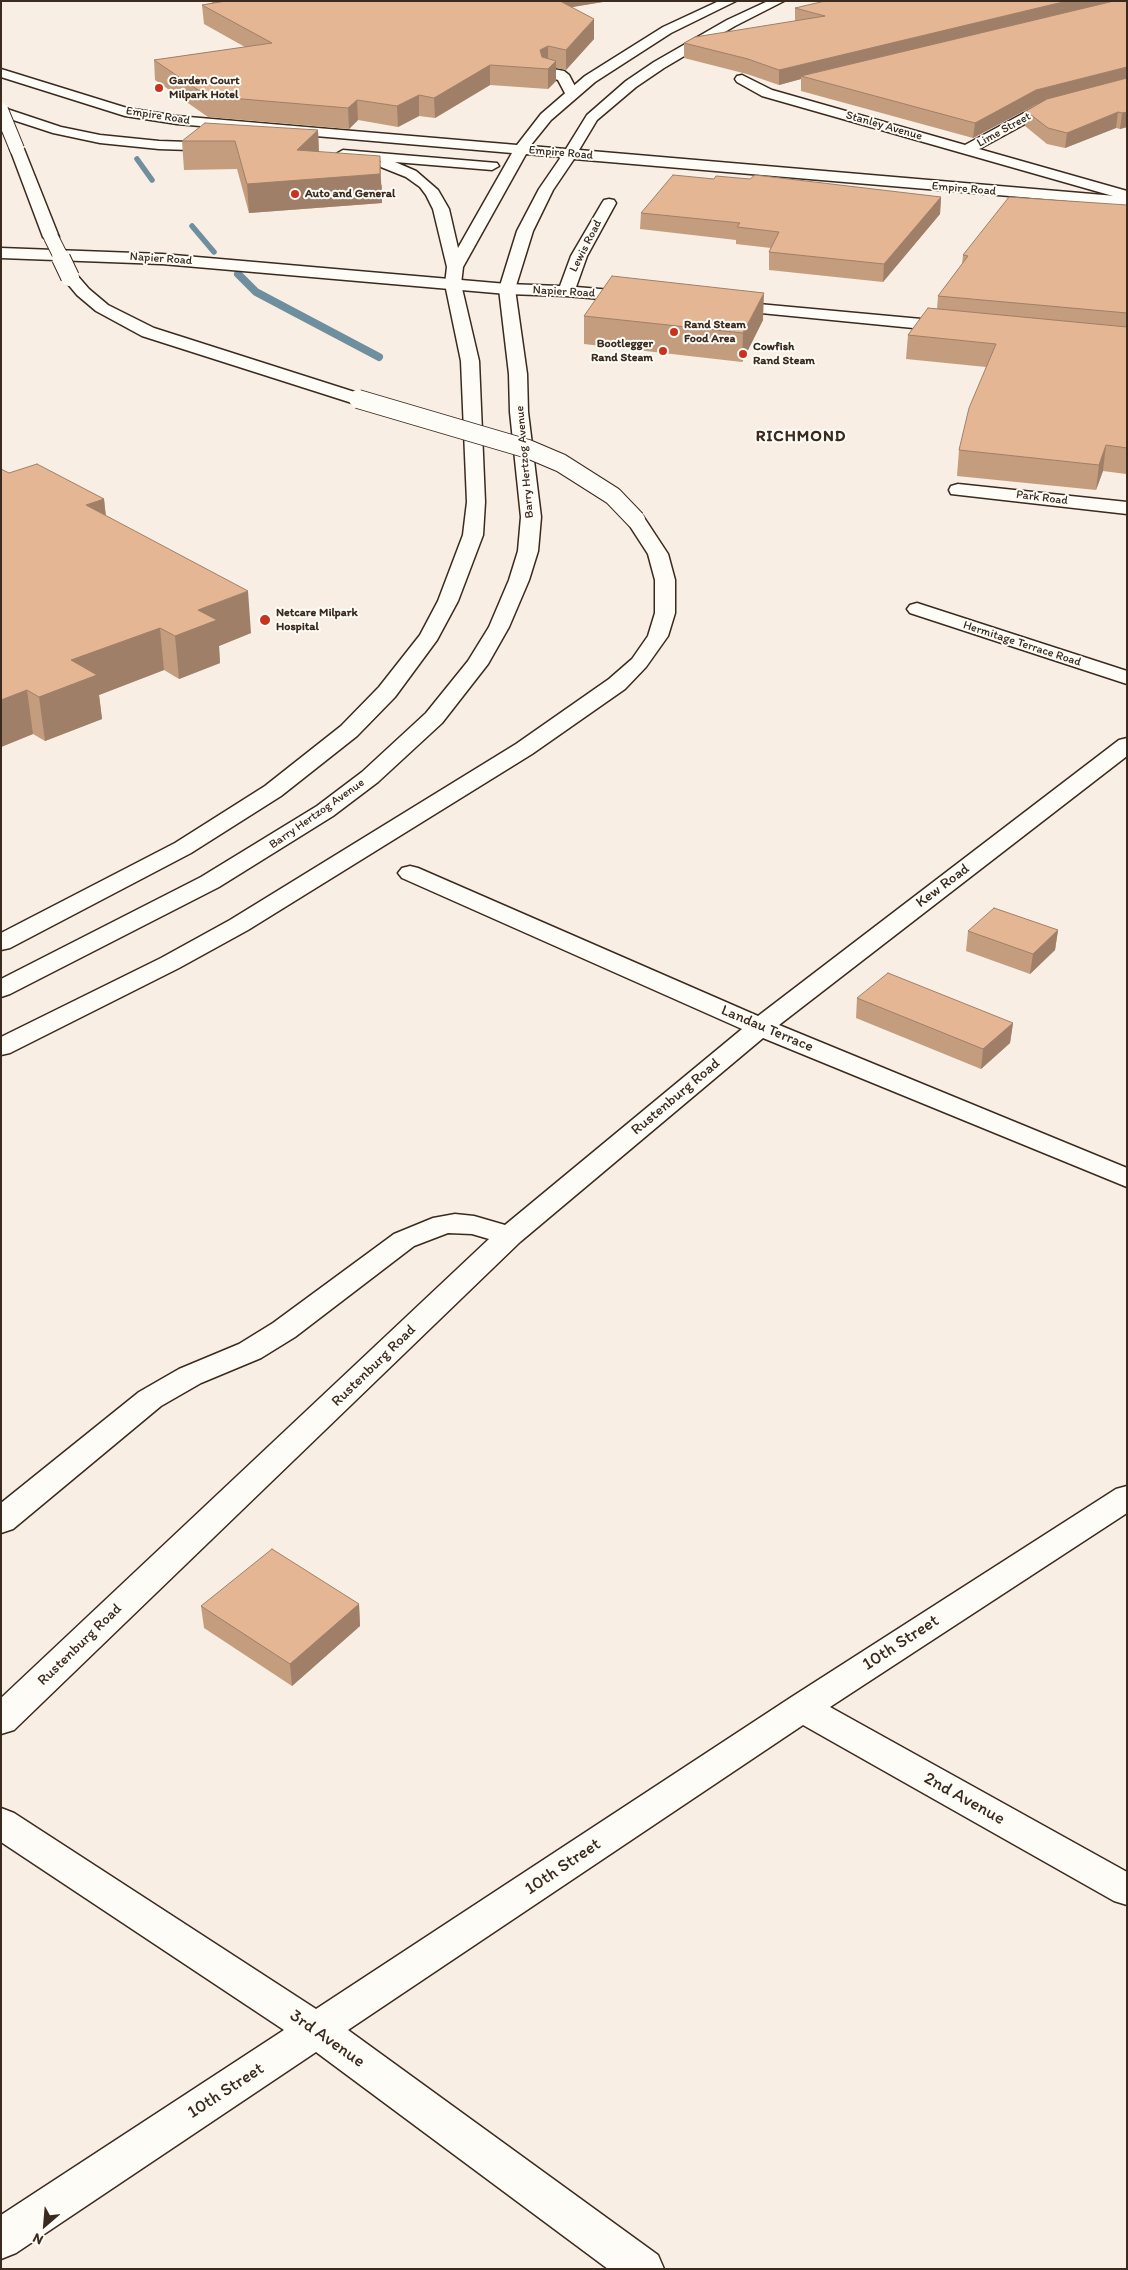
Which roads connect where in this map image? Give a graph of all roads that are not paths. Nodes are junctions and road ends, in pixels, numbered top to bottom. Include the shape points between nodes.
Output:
1 (730, 1) edge
2 (778, 1) edge
3 (548, 72) edge
4 (1, 73) edge
5 (742, 79) edge
6 (796, 86) edge
7 (1127, 86) edge
8 (767, 93) junction
9 (572, 94) junction
10 (1, 110) edge
11 (546, 117) junction
12 (524, 126) dead end
13 (500, 134) dead end
14 (401, 139) junction
15 (232, 148) edge
16 (520, 150) junction
17 (967, 150) junction
18 (568, 154) junction
19 (1028, 167) junction
20 (512, 168) junction
21 (559, 172) junction
22 (578, 173) dead end
23 (985, 190) junction
24 (1127, 196) edge
25 (1127, 202) edge
26 (609, 203) dead end
27 (1, 253) edge
28 (454, 276) junction
29 (507, 289) junction
30 (566, 291) junction
31 (653, 299) edge
32 (711, 304) edge
33 (972, 329) edge
34 (958, 490) dead end
35 (1127, 508) edge
36 (917, 609) dead end
37 (1127, 678) edge
38 (1127, 745) edge
39 (410, 873) dead end
40 (1, 943) edge
41 (1, 989) edge
42 (760, 1026) junction
43 (1, 1047) edge
44 (1127, 1178) edge
45 (510, 1236) junction
46 (1127, 1497) edge
47 (1, 1521) edge
48 (802, 1708) junction
49 (1, 1720) edge
50 (1, 1823) edge
51 (1127, 1890) edge
52 (317, 2030) junction
53 (1, 2239) edge
54 (643, 2269) edge

1 - 9 main road via 668,30
2 - 18 main road, Barry Hertzog Avenue via 692,45 631,84 592,118
3 - 9 main road via 564,78
4 - 14 main road, Empire Road via 110,108 146,116
5 - 8 main road, Stanley Avenue
6 - 8 main road
7 - 17 main road, Lime Street via 1040,110
8 - 17 main road, Stanley Avenue
9 - 11 main road
10 - 15 main road, Empire Road via 58,130 100,139
10 - 43 main road, bridge via 70,278 102,308 148,332 222,358 520,446 561,463 613,496 636,520 658,554 665,580 665,613 658,636 639,663 582,710 475,780 239,924 170,963
11 - 12 main road
11 - 16 main road
13 - 14 main road
14 - 16 main road, Empire Road
16 - 18 main road, Empire Road
16 - 20 main road
17 - 19 main road, Stanley Avenue
18 - 21 main road, Barry Hertzog Avenue
18 - 23 main road, Empire Road
19 - 23 main road via 1033,177 1028,184 1015,189
19 - 24 main road, Stanley Avenue
20 - 21 main road, Empire Road
20 - 28 main road
20 - 28 main road, Empire Road via 330,153 389,165 426,184 441,209
21 - 22 main road, Empire Road
21 - 29 main road, Barry Hertzog Avenue via 546,189 525,231
23 - 25 main road, Empire Road
26 - 30 main road, Lewis Road via 579,256
27 - 28 main road, Napier Road via 162,258
28 - 29 main road, Napier Road
28 - 40 main road via 470,360 476,502 473,535 448,601 430,636 387,692 349,731 273,791 183,848
29 - 30 main road, Napier Road
29 - 41 main road, Barry Hertzog Avenue via 531,517 528,551 519,580 499,627 477,664 434,718 370,776 325,811 210,882
30 - 31 main road, Napier Road
32 - 33 main road
34 - 35 main road, Park Road
36 - 37 main road, Hermitage Terrace Road
38 - 42 main road, Kew Road
39 - 42 main road, Landau Terrace
42 - 44 main road, Landau Terrace
42 - 45 main road, Rustenburg Road
45 - 47 main road via 474,1225 454,1223 443,1224 404,1240 259,1346 190,1376 150,1399
45 - 49 main road, Rustenburg Road
46 - 48 main road, 10th Street
48 - 51 main road, 2nd Avenue
48 - 52 main road, 10th Street
50 - 52 main road, 3rd Avenue
52 - 53 main road, 10th Street
52 - 54 main road, 3rd Avenue

